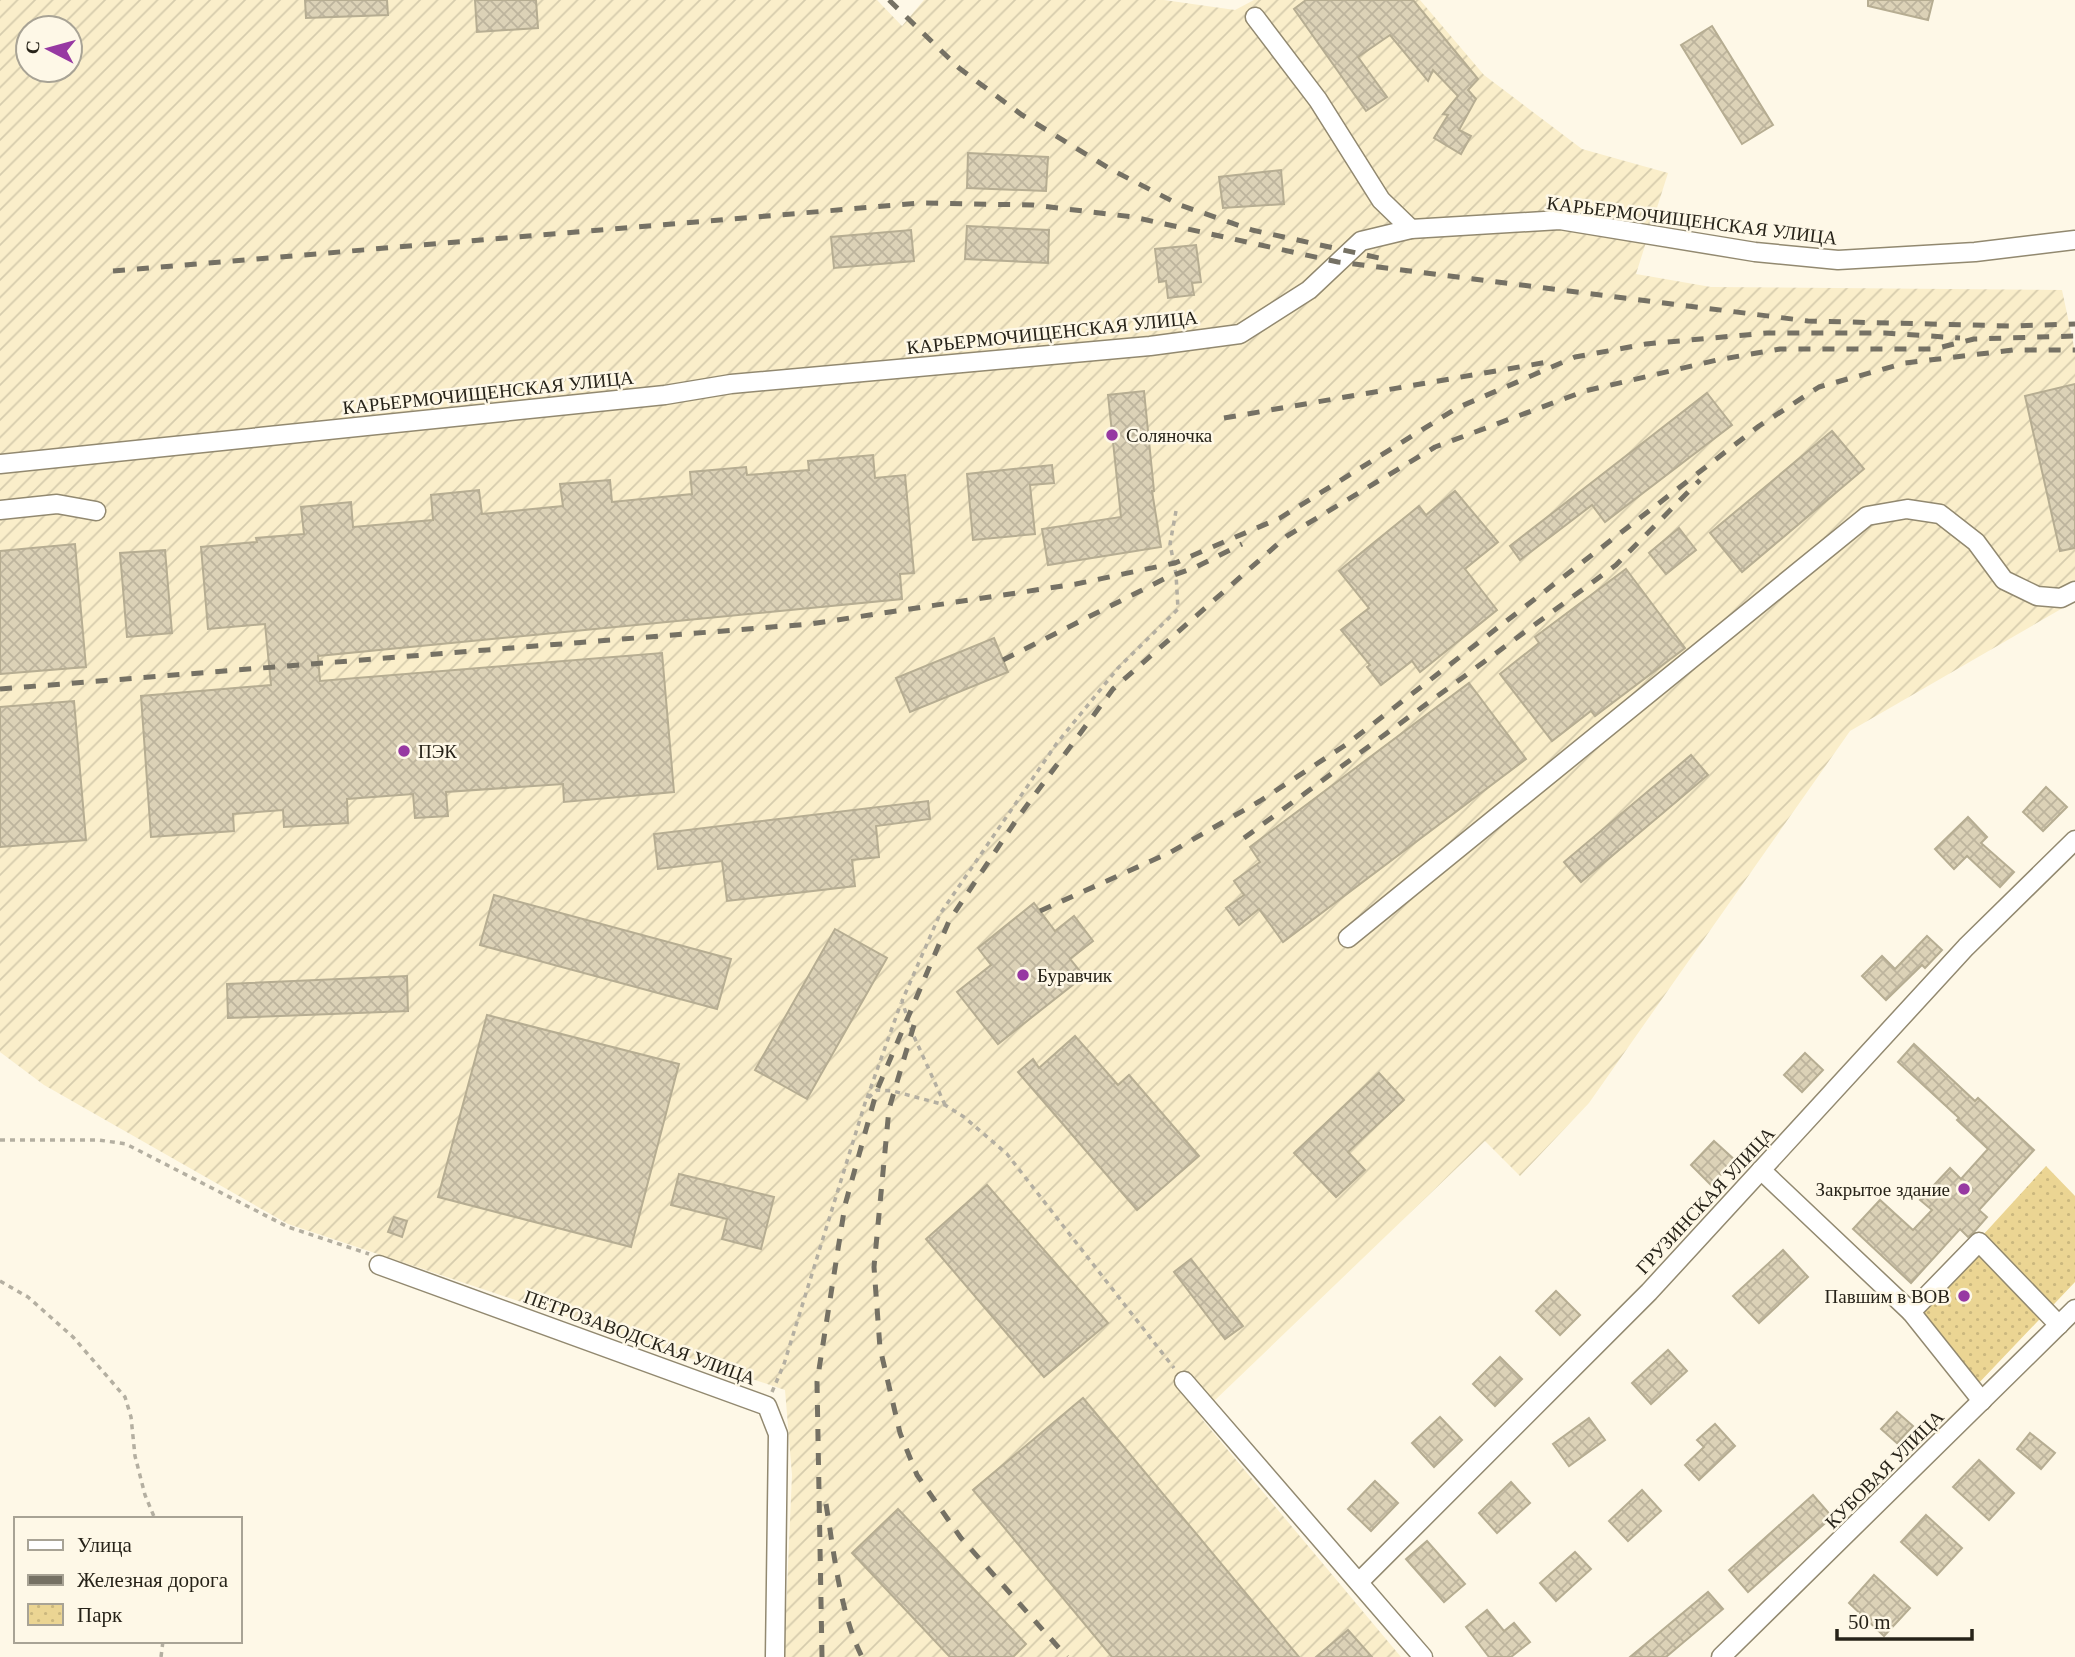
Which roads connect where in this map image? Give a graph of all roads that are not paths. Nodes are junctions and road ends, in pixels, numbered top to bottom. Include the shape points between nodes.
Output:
1 (1255, 17) dead end
2 (1411, 229) junction
3 (2075, 240) edge
4 (0, 464) edge
5 (0, 510) edge
6 (96, 511) dead end
7 (2075, 591) edge
8 (2075, 840) edge
9 (1348, 938) dead end
10 (1761, 1171) junction
11 (376, 1260) road end
12 (2075, 1309) edge
13 (1911, 1312) junction
14 (2059, 1325) junction
15 (1184, 1381) road end
16 (1982, 1401) junction
17 (1359, 1582) junction
18 (775, 1657) edge
19 (1423, 1657) edge
20 (1721, 1657) edge

1 - 2 street via 1318,100 1381,200
2 - 3 street, КАРЬЕРМОЧИЩЕНСКАЯ УЛИЦА via 1560,220 1755,252 1838,260 1975,252
2 - 4 street, КАРЬЕРМОЧИЩЕНСКАЯ УЛИЦА via 1361,241 1309,290 1240,334
5 - 6 street via 57,504
7 - 9 street via 2061,598 2036,596 2004,579 1976,542 1940,514 1907,509 1867,516
8 - 10 street, ГРУЗИНСКАЯ УЛИЦА via 1966,947
10 - 13 street
10 - 17 street, ГРУЗИНСКАЯ УЛИЦА via 1649,1292
11 - 18 street, ПЕТРОЗАВОДСКАЯ УЛИЦА via 767,1406 778,1434
12 - 14 street, КУБОВАЯ УЛИЦА
13 - 14 street via 1979,1242
13 - 16 street
14 - 16 street, КУБОВАЯ УЛИЦА
15 - 17 street
16 - 20 street, КУБОВАЯ УЛИЦА
17 - 19 street

